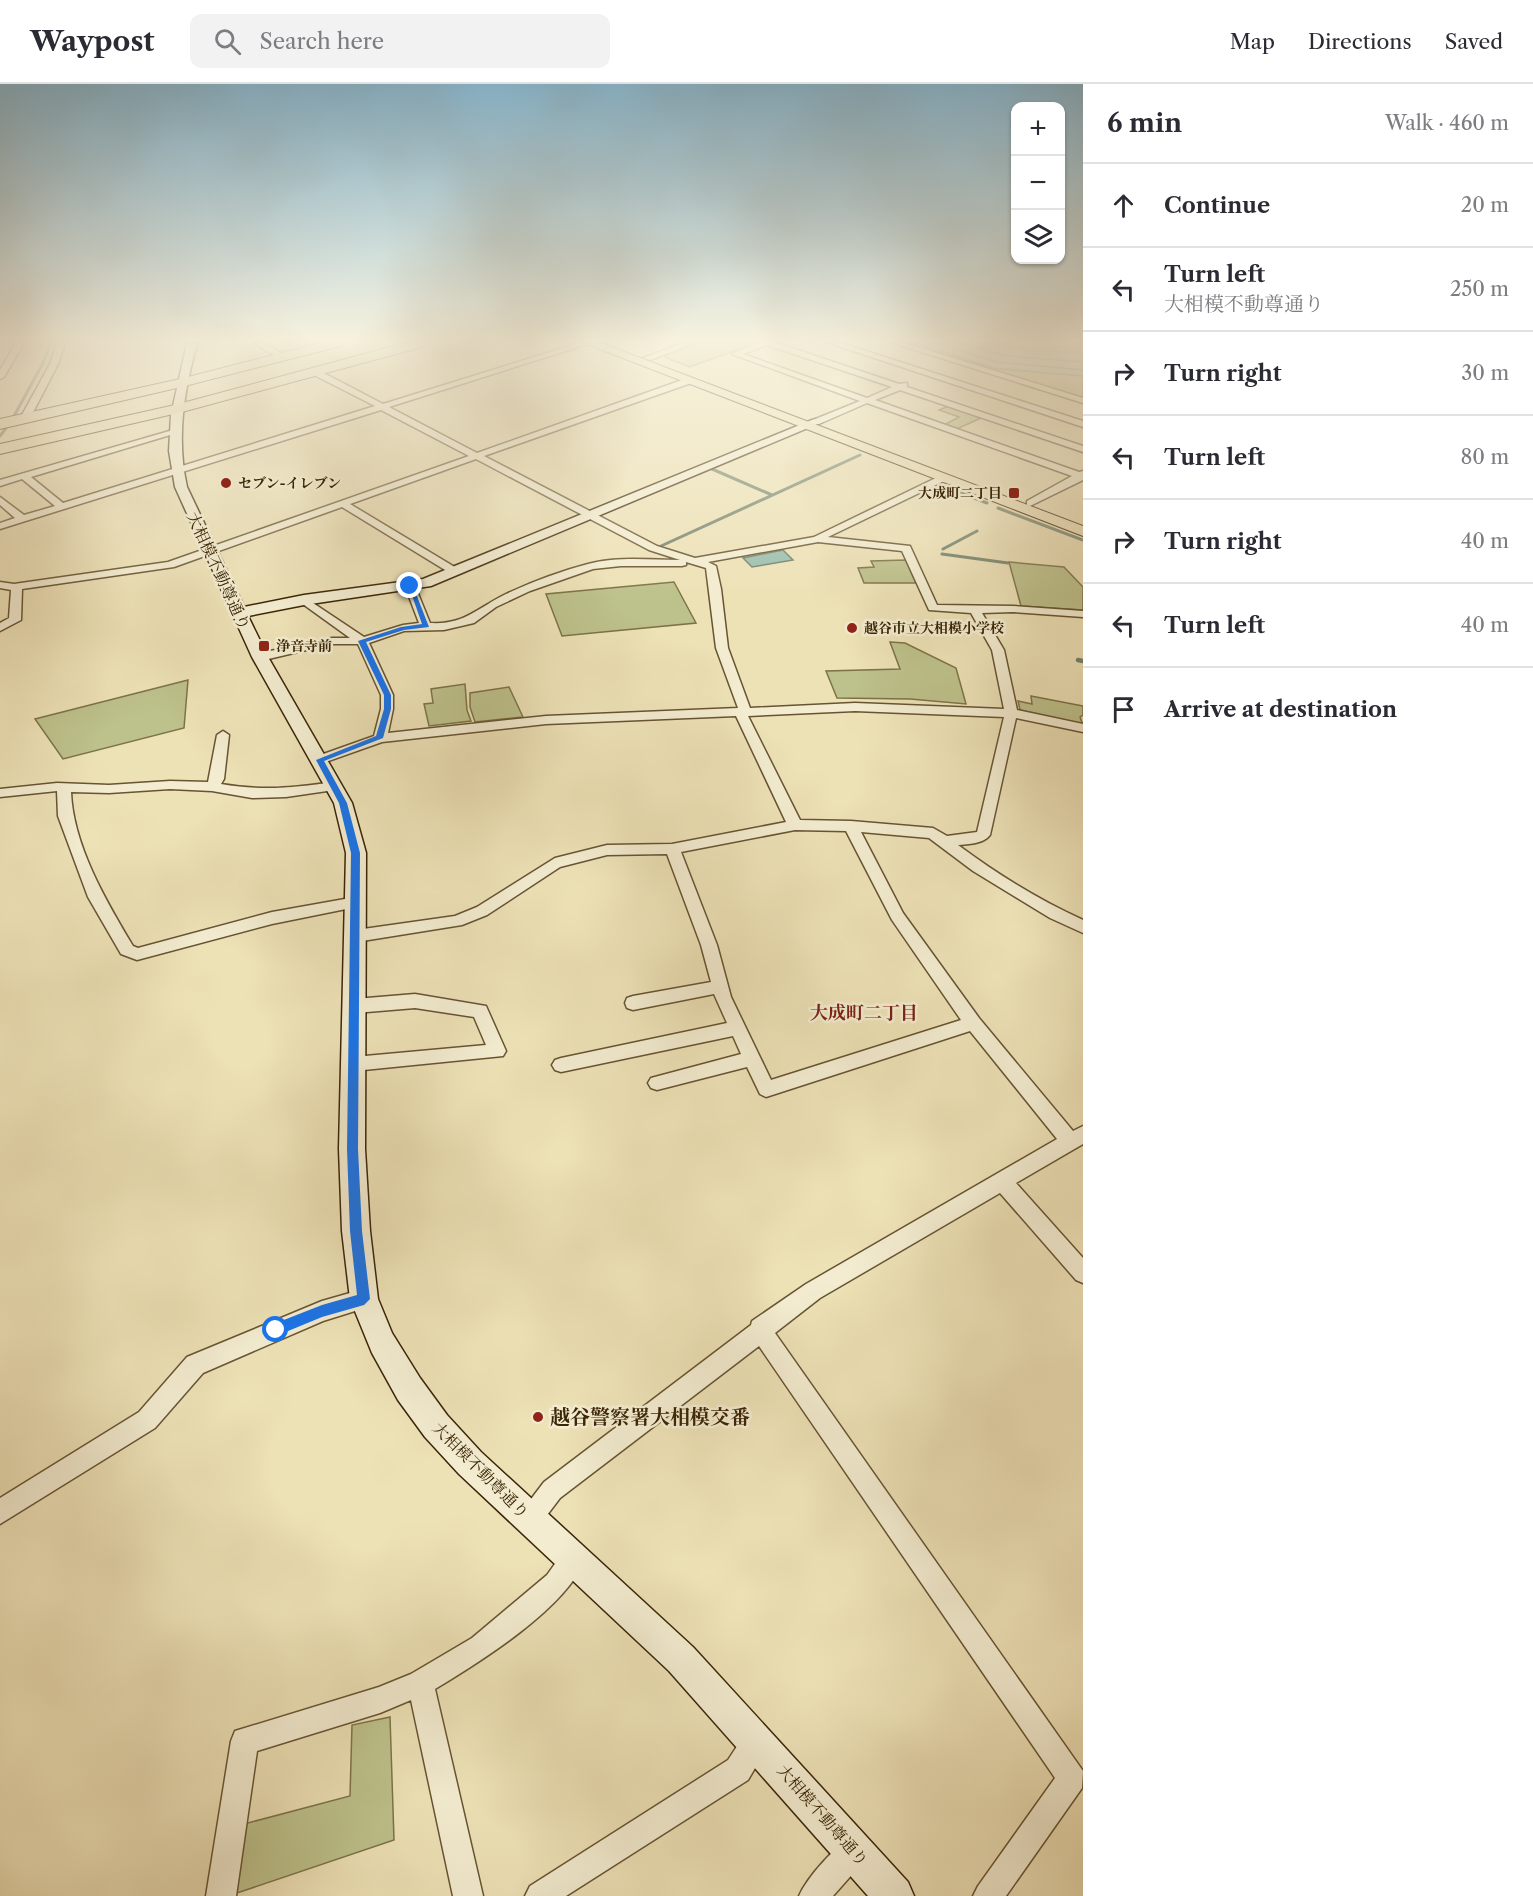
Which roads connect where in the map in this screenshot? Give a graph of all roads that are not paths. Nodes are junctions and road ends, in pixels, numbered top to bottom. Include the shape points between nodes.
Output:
1 (95, 428) edge
2 (176, 428) edge
3 (314, 428) edge
4 (421, 428) edge
5 (556, 428) edge
6 (802, 428) edge
7 (820, 428) edge
8 (821, 428) edge
9 (942, 428) edge
10 (1019, 428) edge
11 (176, 432) junction
12 (0, 449) edge
13 (1083, 449) edge
14 (476, 456) junction
15 (176, 470) junction
16 (24, 476) junction
17 (1082, 476) edge
18 (943, 478) junction
19 (0, 483) edge
20 (0, 500) edge
21 (1030, 503) junction
22 (343, 504) junction
23 (62, 507) junction
24 (590, 515) junction
25 (22, 519) junction
26 (1083, 523) edge
27 (0, 526) edge
28 (1083, 531) edge
29 (818, 539) junction
30 (210, 550) junction
31 (693, 561) junction
32 (706, 564) junction
33 (454, 571) junction
34 (0, 585) edge
35 (410, 586) junction
36 (16, 587) junction
37 (304, 600) junction
38 (975, 610) junction
39 (238, 613) junction
40 (1083, 614) edge
41 (426, 626) junction
42 (0, 628) edge
43 (362, 641) junction
44 (260, 657) junction
45 (744, 713) junction
46 (1011, 713) junction
47 (1083, 728) edge
48 (223, 735) dead end
49 (380, 738) junction
50 (320, 760) junction
51 (334, 786) junction
52 (64, 787) junction
53 (212, 787) junction
54 (0, 793) edge
55 (795, 825) junction
56 (851, 826) junction
57 (944, 841) junction
58 (672, 849) junction
59 (356, 902) junction
60 (1083, 927) edge
61 (356, 936) junction
62 (720, 987) junction
63 (633, 1003) dead end
64 (355, 1006) junction
65 (974, 1023) junction
66 (738, 1028) junction
67 (752, 1058) junction
68 (354, 1064) junction
69 (561, 1065) dead end
70 (657, 1083) dead end
71 (1076, 1137) edge
72 (1000, 1180) junction
73 (1083, 1273) edge
74 (364, 1299) junction
75 (760, 1329) junction
76 (0, 1512) edge
77 (530, 1519) junction
78 (573, 1560) junction
79 (420, 1683) junction
80 (757, 1741) junction
81 (854, 1851) junction
82 (221, 1896) edge
83 (468, 1896) edge
84 (540, 1896) edge
85 (814, 1896) edge
86 (894, 1896) edge
87 (988, 1896) edge

1 - 12 highway
2 - 11 street, 大相模不動尊通り
3 - 15 street
4 - 14 street
5 - 14 street
6 - 24 street
7 - 18 main road
8 - 21 main road
9 - 17 street
10 - 13 street
11 - 15 street, 大相模不動尊通り
11 - 16 street
14 - 22 street
14 - 24 street
15 - 23 street
15 - 30 street, 大相模不動尊通り
16 - 19 street
16 - 23 street
17 - 21 street
18 - 28 main road
18 - 29 street
20 - 25 street
21 - 26 main road
22 - 30 street
22 - 33 street
23 - 25 street
24 - 31 street via 653,548
24 - 33 street
25 - 27 street
29 - 31 street
29 - 38 street via 906,548 933,608
30 - 36 street via 170,565
30 - 39 street, 大相模不動尊通り
31 - 32 street
32 - 41 street via 591,566 526,589 470,621 444,627
32 - 45 street via 714,575 722,648
33 - 35 street
34 - 36 street
35 - 37 street
35 - 41 street
36 - 42 street via 15,620
37 - 39 street
37 - 43 street
38 - 40 street
38 - 46 street via 998,650
39 - 44 street, 大相模不動尊通り
41 - 43 street via 403,628
43 - 44 street via 332,641
43 - 49 street via 387,695
44 - 50 street, 大相模不動尊通り
45 - 46 street via 855,707
45 - 49 street via 546,720
45 - 55 street
46 - 47 street
46 - 57 street via 983,835
48 - 53 street via 217,779
49 - 50 street
50 - 51 street, 大相模不動尊通り
51 - 53 street via 252,794
51 - 59 street, 大相模不動尊通り via 343,803 356,853
52 - 53 street
52 - 54 street
52 - 59 street via 65,816 96,897 128,950 137,954 272,918
55 - 56 street
55 - 58 street
56 - 57 street via 923,831
56 - 65 street via 897,916
57 - 60 street via 978,867
58 - 61 street via 607,850 555,863 482,911 458,921
58 - 62 street via 709,945
59 - 61 street, 大相模不動尊通り
61 - 64 street, 大相模不動尊通り
62 - 63 street
62 - 66 street
64 - 68 street, 大相模不動尊通り
64 - 68 street via 415,1001 480,1011 496,1051
65 - 67 street via 766,1089
65 - 71 street
66 - 67 street
66 - 69 street
67 - 70 street
68 - 74 street, 大相模不動尊通り via 352,1149
71 - 72 street
72 - 73 street
72 - 75 street via 813,1291
74 - 76 street via 322,1311 195,1365 147,1420
74 - 77 street, 大相模不動尊通り via 382,1343 436,1426
75 - 77 street via 552,1490
75 - 87 street via 1072,1778
77 - 78 street, 大相模不動尊通り
78 - 79 street via 556,1584 481,1647
78 - 80 street, 大相模不動尊通り via 681,1659
79 - 82 street via 380,1700 245,1741
79 - 83 street
80 - 81 street, 大相模不動尊通り
80 - 84 street via 738,1770
81 - 85 street
81 - 86 street, 大相模不動尊通り

